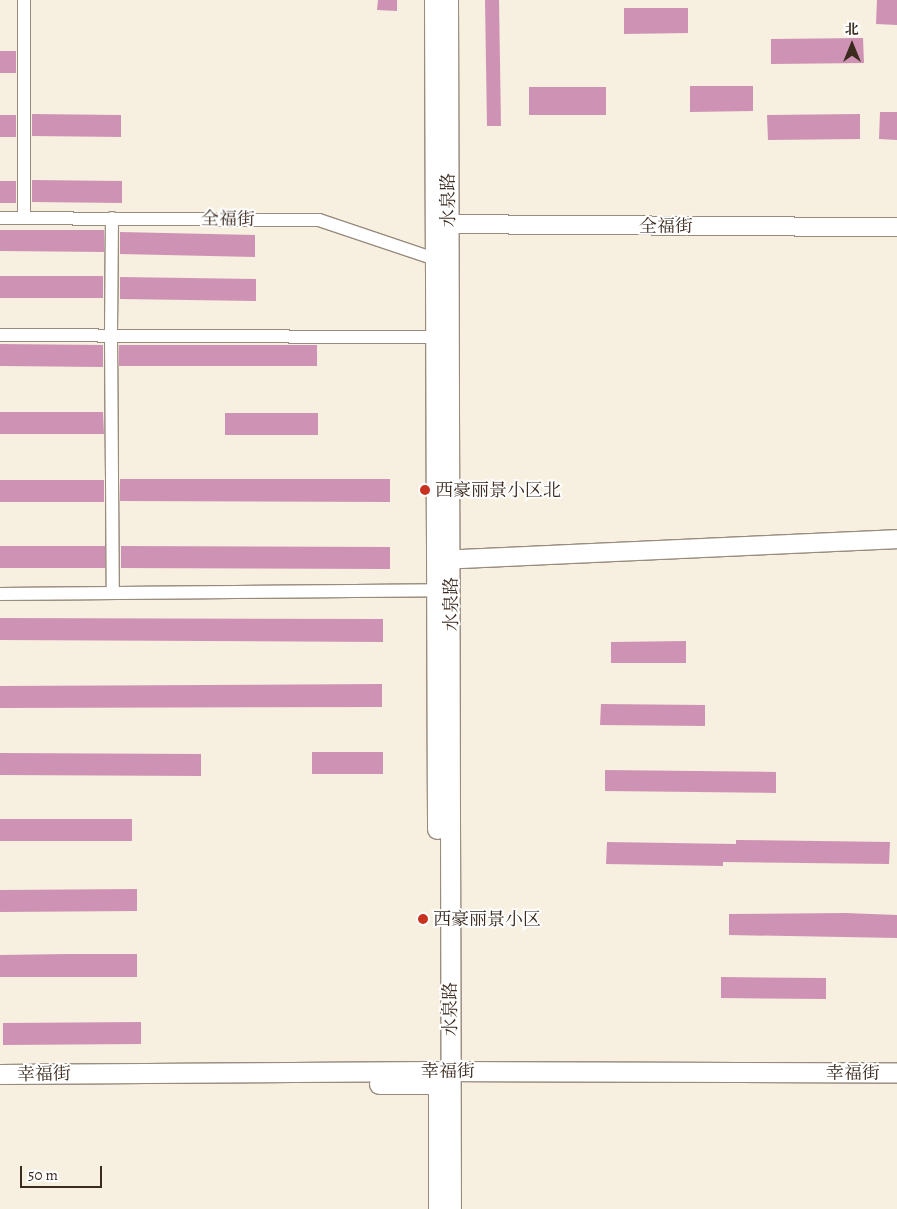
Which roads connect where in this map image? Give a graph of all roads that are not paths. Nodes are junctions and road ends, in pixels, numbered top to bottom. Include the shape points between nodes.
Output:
1 (24, 0) edge
2 (434, 0) edge
3 (448, 0) edge
4 (0, 218) edge
5 (24, 218) junction
6 (112, 218) junction
7 (442, 224) junction
8 (897, 227) edge
9 (442, 259) junction
10 (0, 335) edge
11 (110, 335) junction
12 (435, 337) junction
13 (897, 539) edge
14 (443, 559) junction
15 (436, 590) junction
16 (113, 593) junction
17 (0, 594) edge
18 (897, 1073) edge
19 (0, 1074) edge
20 (444, 1077) junction
21 (897, 1084) edge
22 (0, 1086) edge
23 (438, 1209) edge
24 (452, 1209) edge

1 - 5 street
2 - 7 main road, 水泉路
3 - 7 main road, 水泉路
4 - 5 street, 全福街
5 - 6 street, 全福街
6 - 9 street, 全福街 via 319,220
6 - 11 street
7 - 8 street, 全福街
7 - 9 main road, 水泉路
9 - 12 main road, 水泉路
9 - 14 main road, 水泉路
10 - 11 street
11 - 12 street
11 - 16 street
12 - 14 main road, 水泉路
13 - 14 street
14 - 15 main road, 水泉路
14 - 20 main road, 水泉路
15 - 16 street
15 - 20 main road, 水泉路
16 - 17 street
18 - 20 main road, 幸福街
19 - 20 main road, 幸福街
20 - 21 main road, 幸福街
20 - 22 main road, 幸福街
20 - 23 main road, 水泉路
20 - 24 main road, 水泉路

